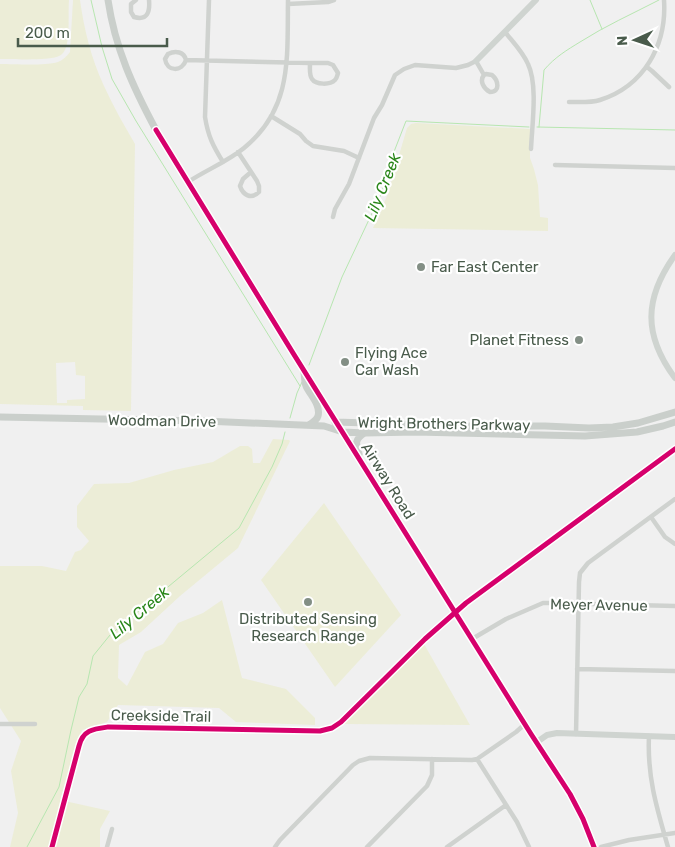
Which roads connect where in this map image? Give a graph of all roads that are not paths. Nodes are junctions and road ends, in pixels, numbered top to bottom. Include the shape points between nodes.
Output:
1 (108, 0) edge
2 (136, 0) edge
3 (149, 0) edge
4 (209, 0) edge
5 (334, 0) edge
6 (536, 0) edge
7 (664, 0) edge
8 (288, 2) edge
9 (306, 2) edge
10 (506, 32) junction
11 (186, 60) junction
12 (207, 61) junction
13 (476, 61) junction
14 (287, 63) junction
15 (310, 63) junction
16 (646, 67) junction
17 (484, 75) dead end
18 (669, 87) dead end
19 (569, 102) dead end
20 (271, 116) junction
21 (531, 149) dead end
22 (238, 152) junction
23 (359, 158) junction
24 (222, 162) junction
25 (555, 165) dead end
26 (675, 168) edge
27 (251, 172) junction
28 (188, 182) junction
29 (333, 218) dead end
30 (675, 255) edge
31 (673, 369) edge
32 (304, 370) junction
33 (675, 378) edge
34 (675, 412) edge
35 (0, 417) edge
36 (675, 422) edge
37 (308, 425) junction
38 (324, 426) junction
39 (340, 427) junction
40 (365, 433) junction
41 (361, 462) junction
42 (675, 500) edge
43 (651, 517) junction
44 (675, 544) edge
45 (578, 604) junction
46 (675, 606) edge
47 (472, 639) junction
48 (577, 668) junction
49 (675, 671) edge
50 (0, 724) edge
51 (35, 724) dead end
52 (525, 724) junction
53 (576, 734) junction
54 (649, 736) junction
55 (675, 737) edge
56 (537, 742) junction
57 (432, 759) junction
58 (477, 759) junction
59 (506, 805) junction
60 (112, 829) dead end
61 (675, 833) edge
62 (665, 834) junction
63 (107, 847) edge
64 (275, 847) edge
65 (367, 847) edge
66 (447, 847) edge
67 (529, 847) edge
68 (594, 847) edge
69 (601, 847) edge
70 (668, 847) edge

1 - 28 main road, Airway Road via 114,33 128,74 156,130
2 - 3 street via 131,4 131,12 140,18 148,13
4 - 12 street
5 - 9 street
6 - 10 street
7 - 16 street via 663,29
8 - 9 street
8 - 14 street
10 - 13 street
10 - 21 street via 531,72
11 - 11 street via 183,54 175,52 165,59 169,67 176,68 182,67
11 - 12 street
12 - 14 street
12 - 24 street via 207,132
13 - 17 street
13 - 23 street via 450,69 409,66 395,75
14 - 15 street
14 - 20 street via 282,90
15 - 15 street via 333,65 338,73 336,79 317,83 311,78
16 - 18 street
16 - 19 street via 630,84 610,96 591,102
20 - 22 street via 260,132
20 - 23 street via 313,146
22 - 24 street
22 - 27 street
23 - 29 street
24 - 28 street
25 - 26 street
27 - 27 street via 260,190 251,196 245,194 240,186
28 - 32 main road, Airway Road
30 - 31 street via 658,283 652,312 655,341 661,356
31 - 33 street
32 - 37 main road via 305,385 317,407 318,416
32 - 39 main road, Airway Road
34 - 39 main road, Wright Brothers Parkway via 638,424 613,427 403,424
35 - 37 main road, Woodman Drive
36 - 40 main road, Wright Brothers Parkway via 637,432 598,435
37 - 38 main road, Woodman Drive
38 - 39 main road, Wright Brothers Parkway
38 - 39 main road, Wright Brothers Parkway
39 - 40 main road, Wright Brothers Parkway
39 - 41 main road, Airway Road
40 - 41 main road via 357,441
41 - 47 main road, Airway Road
42 - 43 street
43 - 44 street via 665,537
43 - 45 street via 588,563 579,577
45 - 46 street, Meyer Avenue
45 - 47 street, Meyer Avenue via 537,605
45 - 48 street
47 - 52 main road, Airway Road
48 - 49 street
48 - 53 street
50 - 51 street
52 - 56 main road, Airway Road
52 - 58 street
53 - 54 street
53 - 56 street via 552,734
54 - 55 street
54 - 62 street via 652,787
56 - 68 main road, Airway Road via 570,794
57 - 58 street
57 - 64 street via 370,758 359,761
57 - 65 street via 432,775 426,786
58 - 59 street
59 - 66 street
59 - 67 street
60 - 63 street
61 - 62 street
62 - 69 street
62 - 70 street

